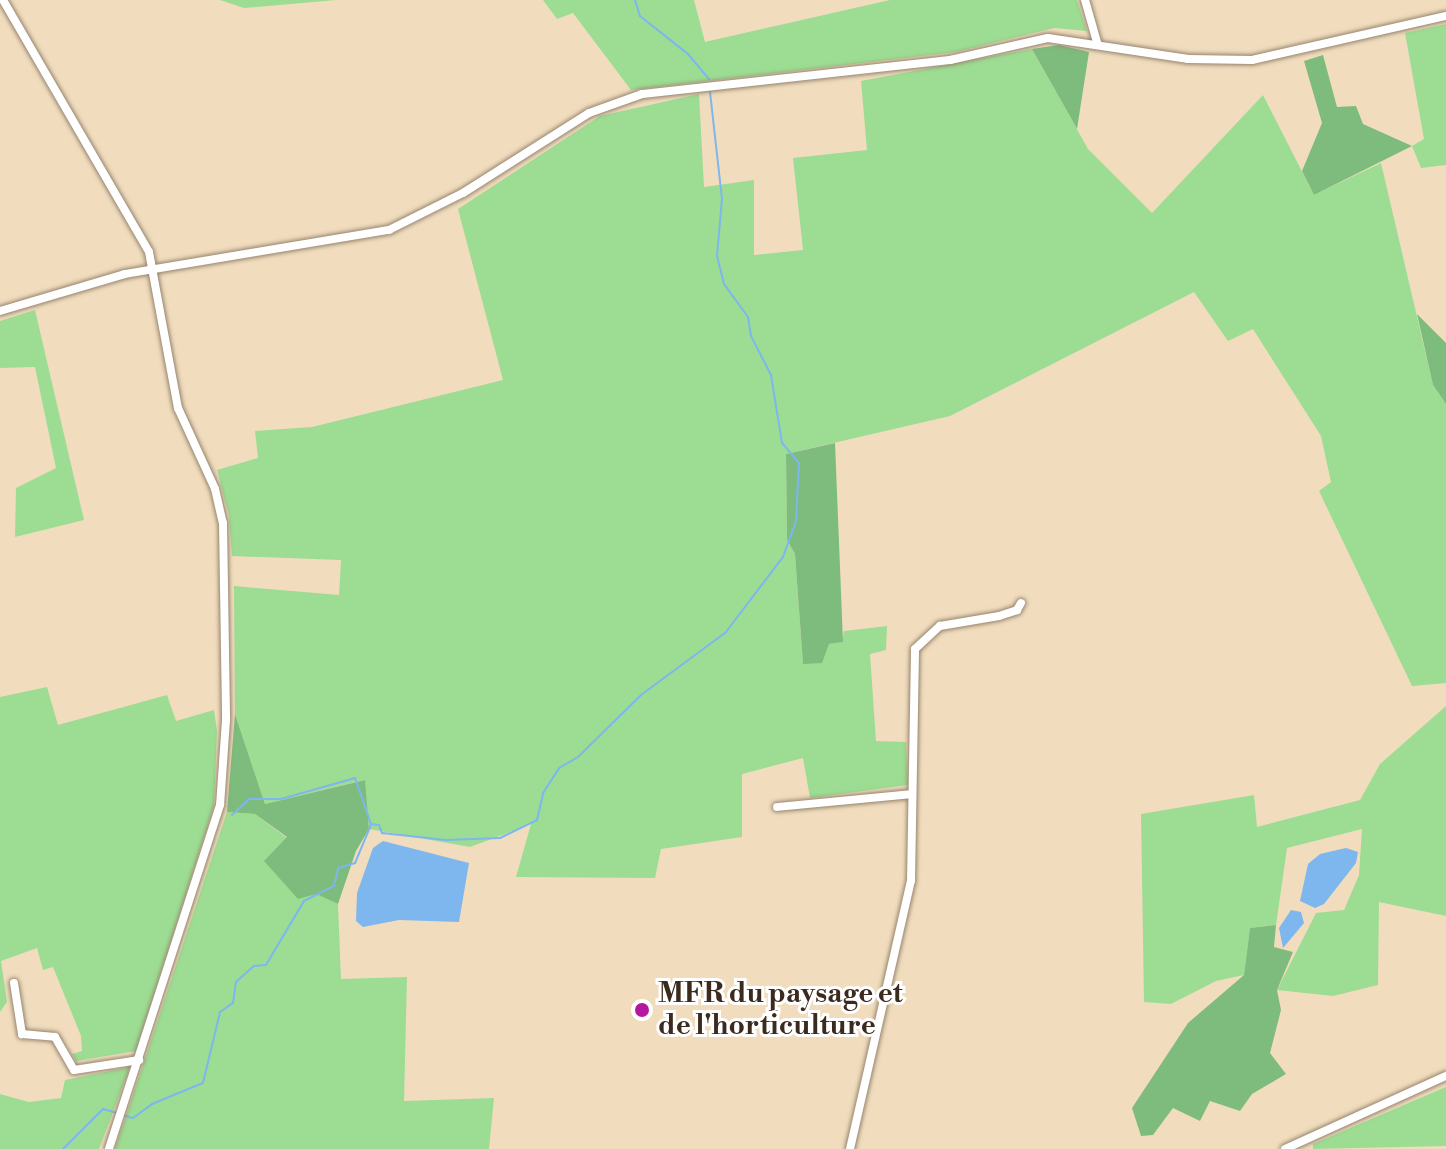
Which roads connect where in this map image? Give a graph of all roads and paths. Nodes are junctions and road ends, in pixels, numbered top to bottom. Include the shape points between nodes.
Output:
1 (3, 0) edge
2 (1085, 0) edge
3 (1446, 16) edge
4 (1097, 42) junction
5 (154, 268) junction
6 (0, 311) edge
7 (1021, 603) dead end
8 (911, 794) junction
9 (777, 807) dead end
10 (14, 983) dead end
11 (139, 1060) junction
12 (1446, 1076) edge
13 (109, 1149) edge
14 (850, 1149) edge
15 (1285, 1149) edge

1 - 5 street
2 - 4 street
3 - 4 street via 1252,60 1188,59
4 - 5 street via 1048,38 950,60 642,94 589,113 463,193 389,230
5 - 6 street
5 - 11 street via 178,408 220,503 226,745 209,847
7 - 8 street via 999,616 940,626 919,642 913,657
8 - 9 street
8 - 14 street via 911,881
10 - 11 street via 22,1034 55,1037 74,1070
11 - 13 street
12 - 15 street

